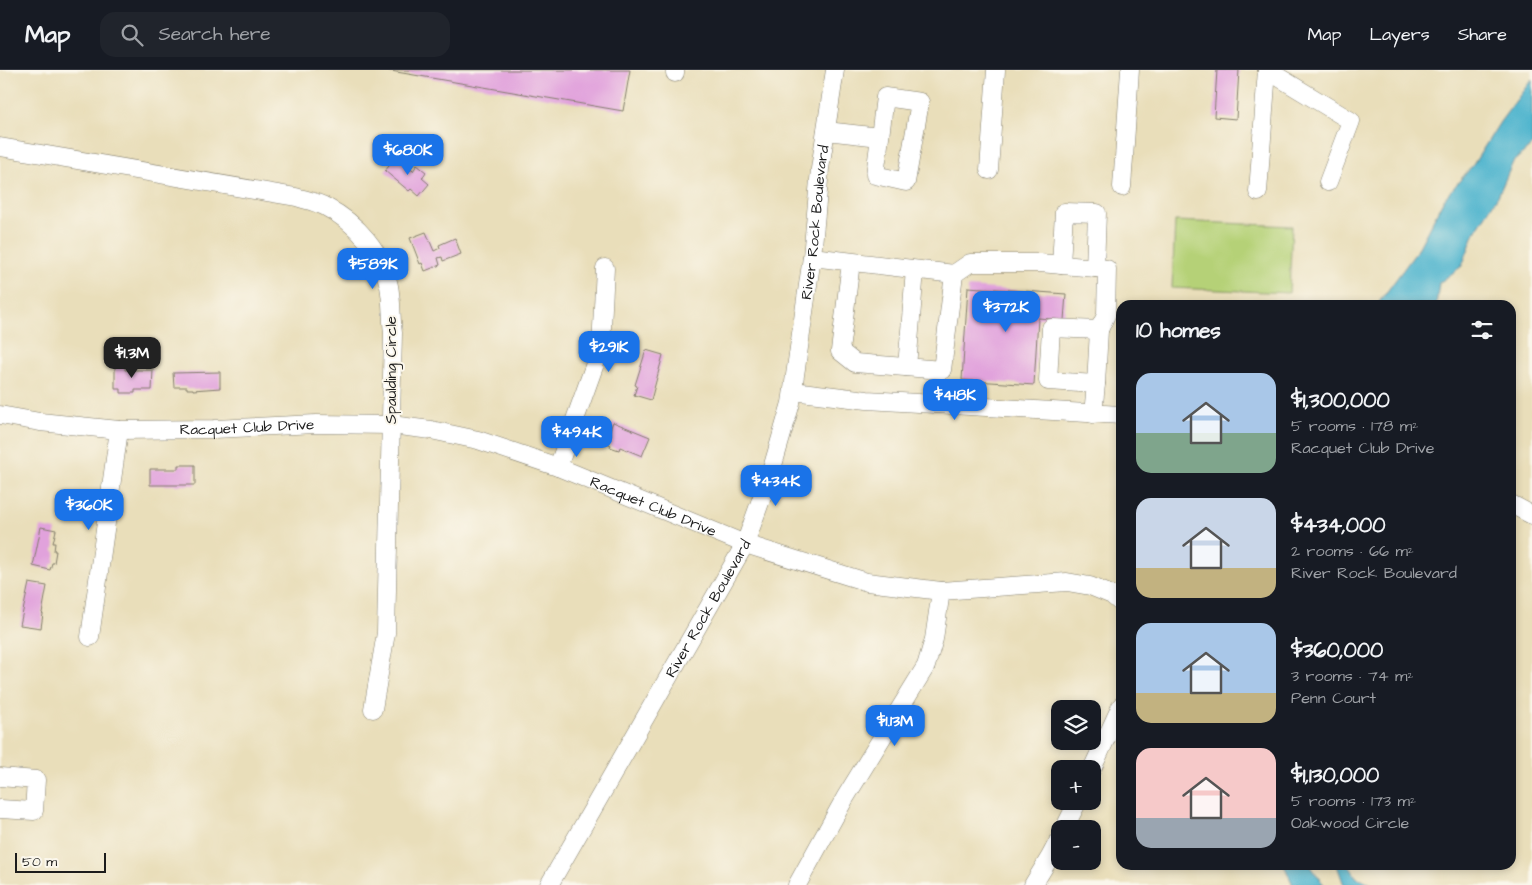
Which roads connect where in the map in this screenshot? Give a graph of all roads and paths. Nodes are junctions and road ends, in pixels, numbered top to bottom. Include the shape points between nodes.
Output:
1 (835, 70) edge
2 (996, 70) edge
3 (1130, 70) edge
4 (1267, 70) edge
5 (826, 131) junction
6 (880, 137) junction
7 (0, 147) edge
8 (989, 170) dead end
9 (1328, 182) dead end
10 (1122, 188) dead end
11 (1258, 192) dead end
12 (812, 257) junction
13 (851, 262) junction
14 (1061, 265) junction
15 (605, 268) dead end
16 (1094, 268) junction
17 (915, 270) junction
18 (954, 274) junction
19 (1099, 330) junction
20 (907, 367) junction
21 (1096, 384) junction
22 (793, 391) junction
23 (1093, 414) junction
24 (0, 415) edge
25 (1116, 416) edge
26 (391, 425) junction
27 (119, 430) junction
28 (558, 467) junction
29 (1516, 507) edge
30 (1530, 514) edge
31 (746, 544) junction
32 (941, 591) junction
33 (1116, 599) edge
34 (90, 637) dead end
35 (373, 709) dead end
36 (1116, 717) edge
37 (1097, 760) edge
38 (0, 778) edge
39 (0, 809) edge
40 (1051, 855) edge
41 (549, 885) edge
42 (797, 885) edge
43 (1033, 885) edge

1 - 5 street, River Rock Boulevard
2 - 8 street
3 - 10 street
4 - 9 street via 1350,121
4 - 11 street
5 - 6 street
5 - 12 street, River Rock Boulevard
6 - 6 street via 885,97 920,102 906,182 875,175
7 - 26 street, Spaulding Circle via 296,197 324,206 349,220 375,251 389,287
12 - 13 street
12 - 22 street, River Rock Boulevard
13 - 17 street
13 - 20 street via 840,351 855,363
14 - 16 street
14 - 16 street via 1064,212 1098,213
14 - 18 street via 970,263
15 - 28 street via 601,347
16 - 19 street via 1107,269 1106,315
17 - 18 street
17 - 20 street
18 - 20 street via 942,370
19 - 21 street
19 - 21 street via 1052,328 1048,381
21 - 23 street
22 - 23 street via 867,400
22 - 31 street, River Rock Boulevard via 771,472
23 - 25 street
24 - 27 street, Racquet Club Drive
26 - 27 street, Racquet Club Drive
26 - 28 street, Racquet Club Drive via 478,440
26 - 35 street, Spaulding Circle via 386,633
27 - 34 street
28 - 31 street, Racquet Club Drive
29 - 30 street
31 - 32 street, Racquet Club Drive via 867,582
31 - 41 street, River Rock Boulevard
32 - 33 street, Racquet Club Drive via 1067,582 1090,586
32 - 42 street via 934,639 926,666 845,798
36 - 37 street
38 - 39 street via 36,780 34,811
40 - 43 street

